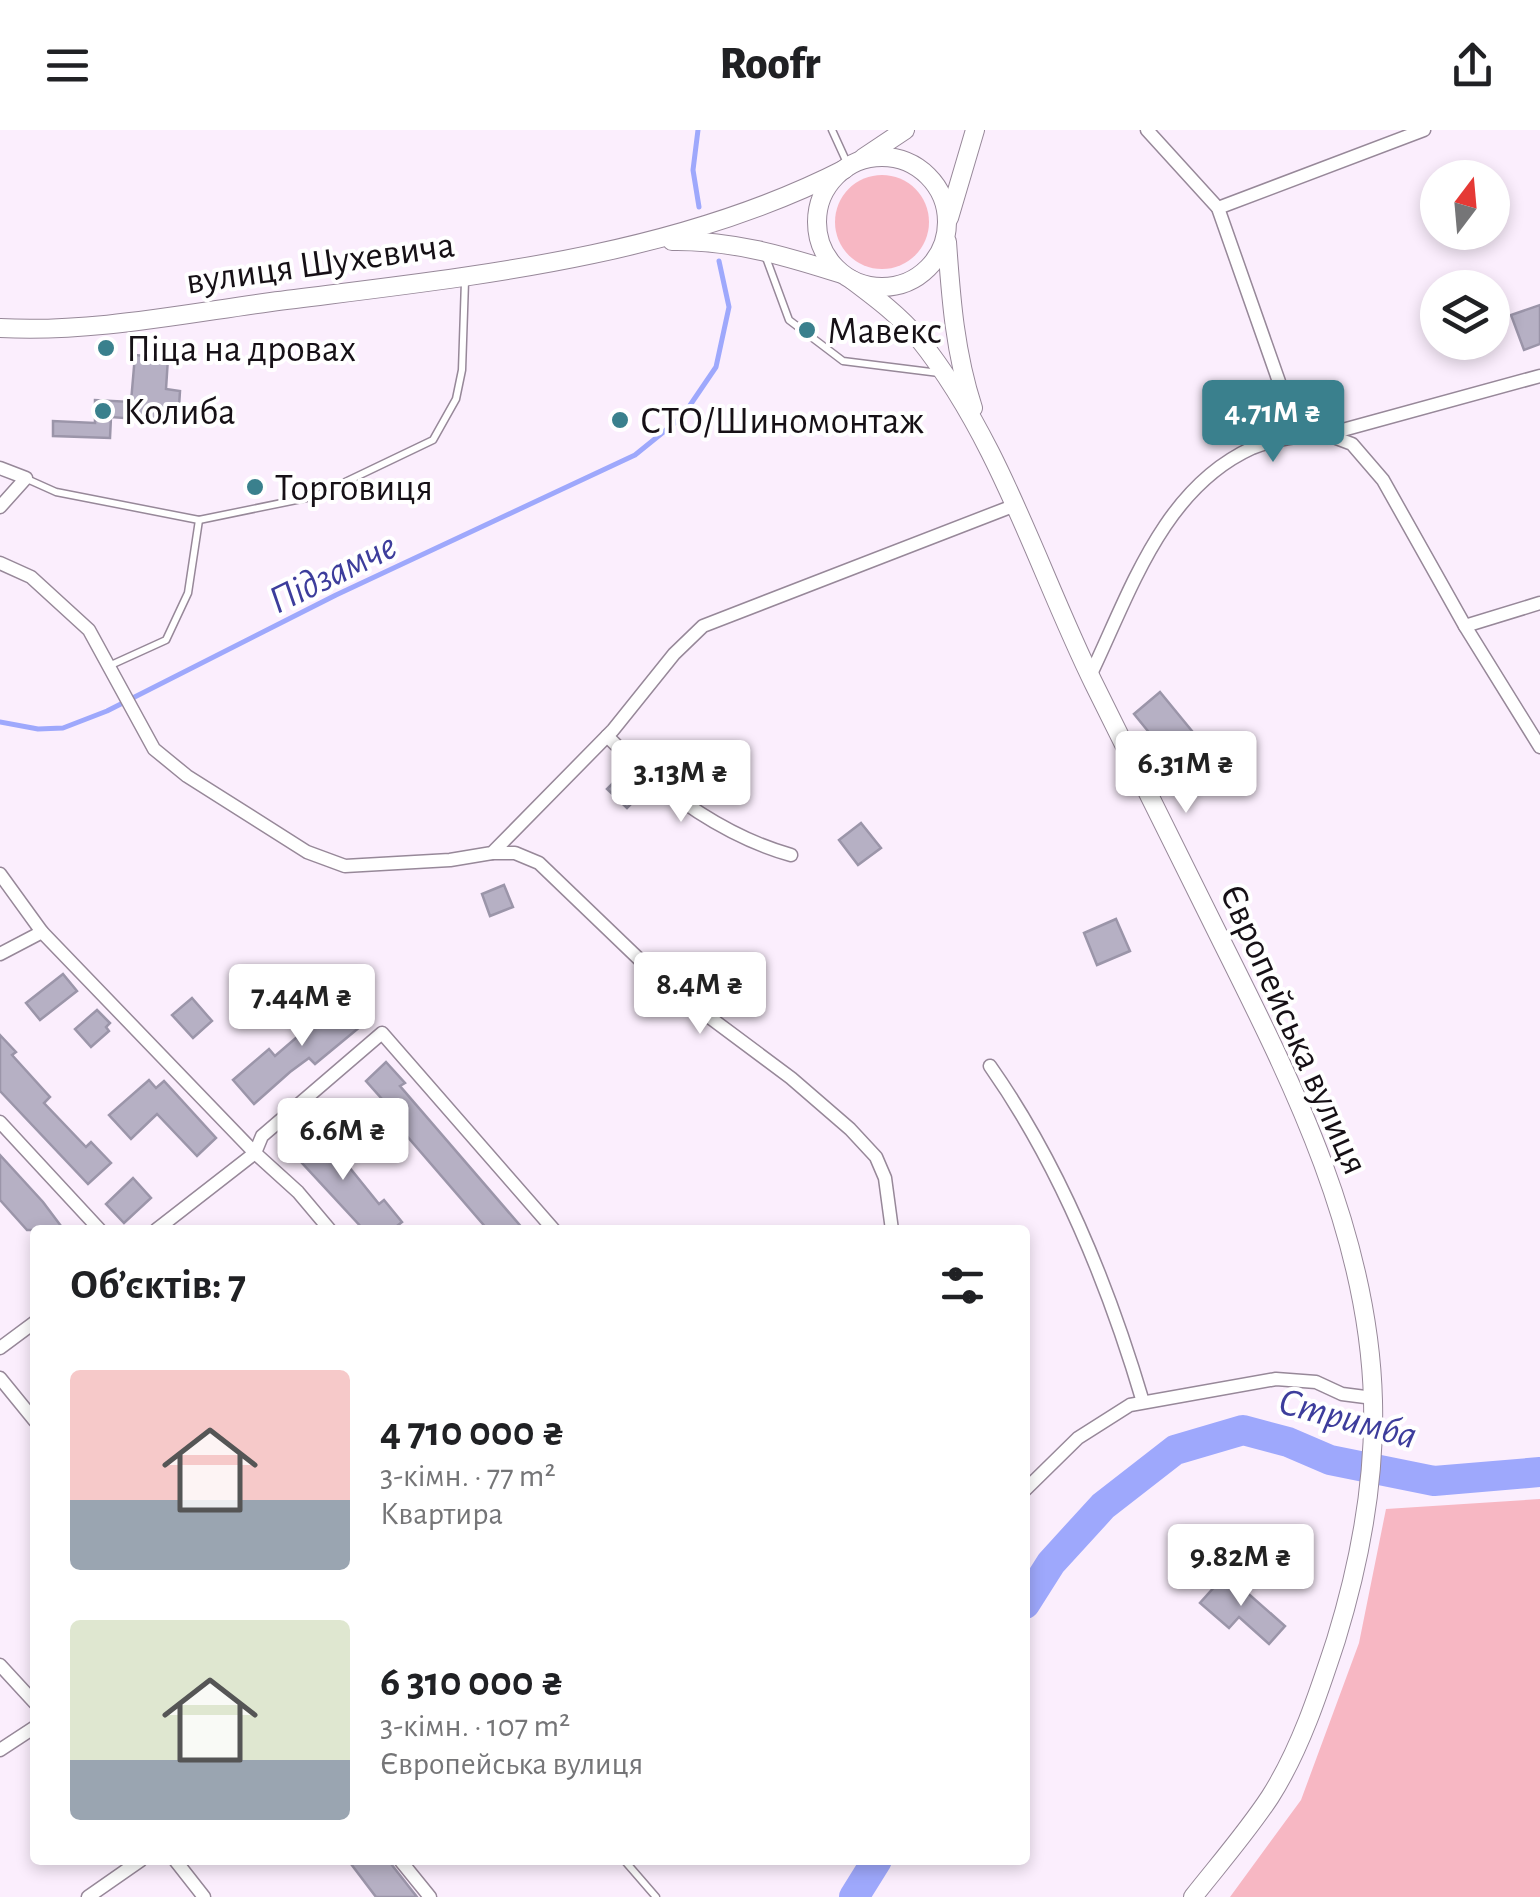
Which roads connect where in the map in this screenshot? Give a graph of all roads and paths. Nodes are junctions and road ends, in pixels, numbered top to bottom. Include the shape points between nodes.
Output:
1 (832, 130) edge
2 (904, 130) edge
3 (974, 130) edge
4 (1147, 130) edge
5 (1424, 130) edge
6 (849, 167) junction
7 (1218, 208) junction
8 (947, 228) junction
9 (647, 242) junction
10 (763, 250) junction
11 (465, 276) junction
12 (848, 277) junction
13 (0, 328) edge
14 (945, 374) junction
15 (1540, 376) edge
16 (1328, 434) junction
17 (984, 442) junction
18 (0, 468) edge
19 (26, 478) junction
20 (1013, 506) junction
21 (0, 508) edge
22 (199, 520) junction
23 (0, 564) edge
24 (1540, 603) edge
25 (1465, 626) junction
26 (110, 666) junction
27 (1090, 676) junction
28 (606, 736) junction
29 (1540, 747) edge
30 (492, 853) junction
31 (791, 855) dead end
32 (0, 874) edge
33 (42, 932) junction
34 (0, 954) edge
35 (990, 1066) dead end
36 (0, 1122) edge
37 (255, 1154) junction
38 (95, 1225) edge
39 (163, 1225) edge
40 (326, 1225) edge
41 (550, 1225) edge
42 (891, 1225) edge
43 (30, 1326) edge
44 (0, 1348) edge
45 (0, 1378) edge
46 (1373, 1398) junction
47 (1142, 1402) junction
48 (30, 1414) edge
49 (1030, 1485) edge
50 (0, 1665) edge
51 (30, 1697) edge
52 (30, 1730) edge
53 (0, 1750) edge
54 (135, 1865) edge
55 (179, 1865) edge
56 (404, 1865) edge
57 (628, 1865) edge
58 (88, 1897) edge
59 (204, 1897) edge
60 (430, 1897) edge
61 (656, 1897) edge
62 (1193, 1897) edge

1 - 6 lane
2 - 6 main road
3 - 8 main road
4 - 7 street
5 - 7 street
6 - 8 main road via 883,158 912,165 940,194
6 - 9 main road, вулиця Шухевича via 759,208
6 - 12 main road via 825,192 817,222 824,251
7 - 16 street via 1290,413
8 - 12 main road via 934,261 911,280 882,287
8 - 17 main road via 961,372
9 - 10 main road, вулиця Шухевича
9 - 11 main road, вулиця Шухевича
10 - 12 main road, вулиця Шухевича
10 - 14 lane via 789,320 843,360
11 - 13 main road, вулиця Шухевича via 136,320
11 - 22 lane via 462,370 456,399 433,440 316,496
12 - 14 main road via 890,308
14 - 17 main road
15 - 16 street
16 - 25 street via 1352,444 1382,480
16 - 27 street via 1252,448 1176,505
17 - 20 main road, Європейська вулиця
18 - 19 street
19 - 21 street
19 - 22 lane via 56,492
20 - 27 main road, Європейська вулиця
20 - 28 street via 703,626
22 - 26 lane via 188,593 166,640
23 - 26 street via 31,577 66,605
24 - 25 street
25 - 29 street
26 - 30 street via 154,749 307,852 344,866
27 - 46 main road, Європейська вулиця via 1318,1145 1360,1294
28 - 30 street
28 - 31 street via 718,825
30 - 42 street via 539,863 664,984 850,1128 881,1168
32 - 33 street
33 - 34 street
33 - 37 street
35 - 47 street via 1057,1178 1098,1266
36 - 38 street
37 - 39 street
37 - 40 street
37 - 41 street via 262,1136 382,1033
43 - 44 street
45 - 48 street
46 - 47 street via 1276,1379
46 - 62 main road, Європейська вулиця via 1369,1497 1354,1584 1327,1668 1272,1794
47 - 49 street via 1078,1438
50 - 51 street
52 - 53 street
54 - 58 street
55 - 59 street
56 - 60 street
57 - 61 lane

